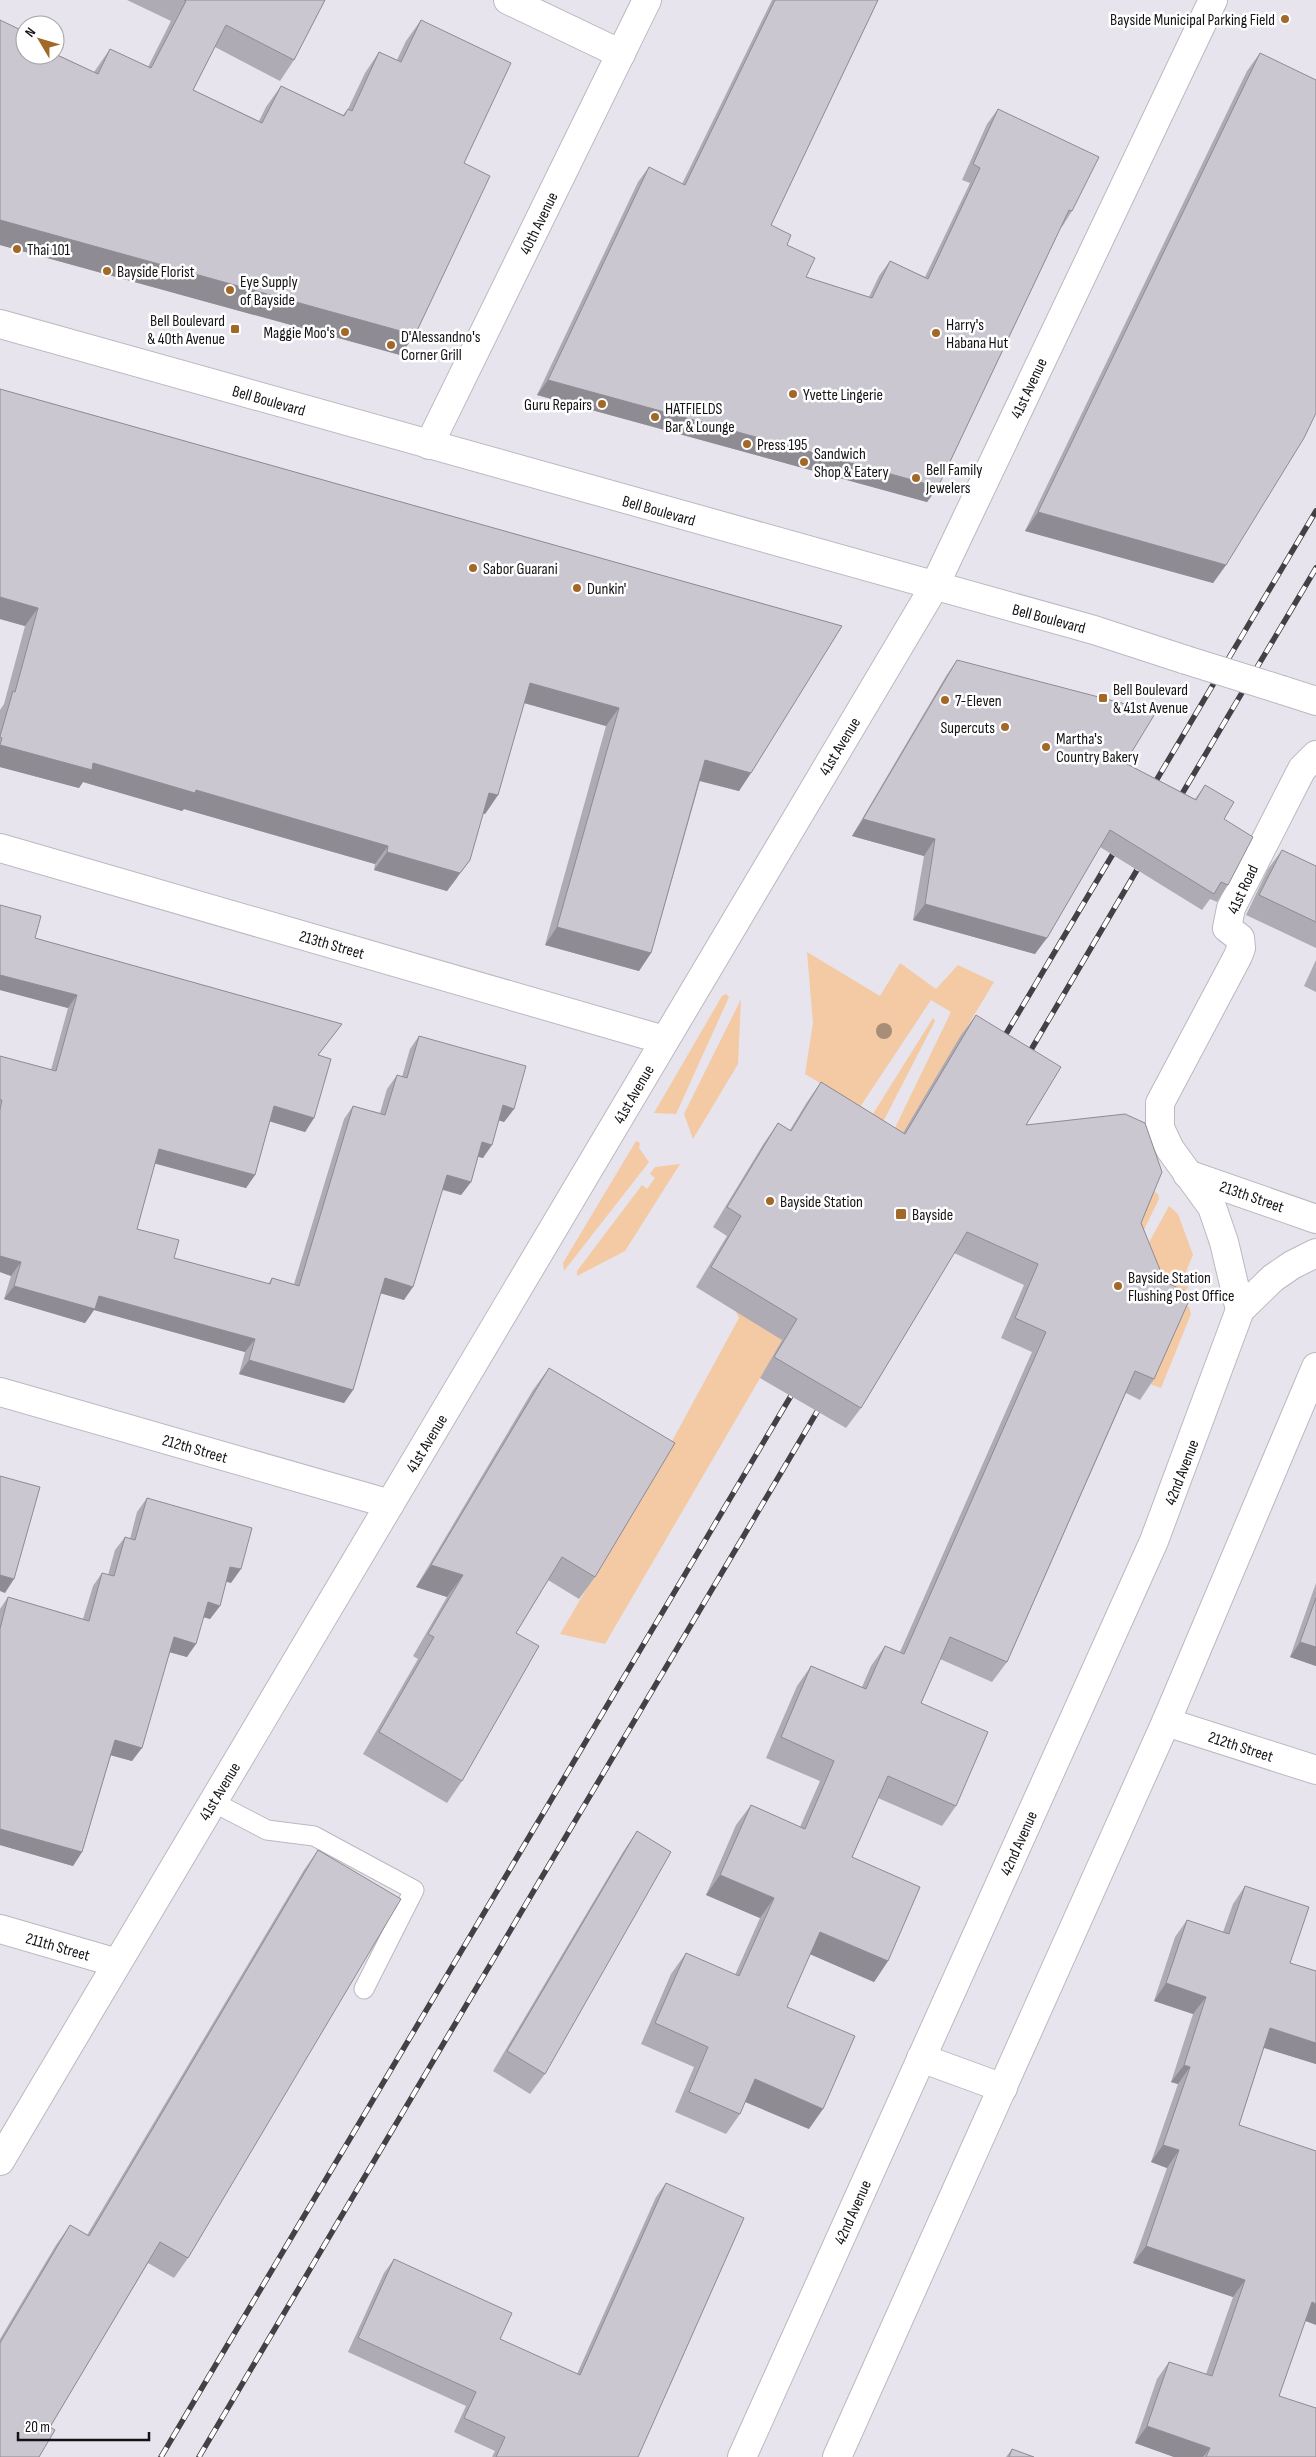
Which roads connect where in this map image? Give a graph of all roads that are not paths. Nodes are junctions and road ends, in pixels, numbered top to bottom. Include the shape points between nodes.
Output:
1 (508, 0) edge
2 (647, 0) edge
3 (1213, 0) edge
4 (621, 54) junction
5 (0, 324) edge
6 (429, 445) junction
7 (934, 587) junction
8 (1316, 701) edge
9 (1316, 755) edge
10 (0, 848) edge
11 (664, 1040) junction
12 (1188, 1174) junction
13 (1316, 1219) edge
14 (1316, 1253) edge
15 (1240, 1310) junction
16 (1316, 1367) edge
17 (0, 1392) edge
18 (390, 1504) junction
19 (1166, 1722) junction
20 (1316, 1770) edge
21 (213, 1802) junction
22 (0, 1929) edge
23 (117, 1963) junction
24 (364, 1989) edge
25 (921, 2058) junction
26 (1003, 2088) junction
27 (0, 2161) edge
28 (742, 2457) edge
29 (837, 2457) edge

1 - 4 street
2 - 4 street, 40th Avenue
3 - 7 street, 41st Avenue
4 - 6 street, 40th Avenue
5 - 6 street, Bell Boulevard
6 - 7 street, Bell Boulevard
7 - 8 street, Bell Boulevard, bridge via 1094,630
7 - 11 street, 41st Avenue
9 - 12 street, 41st Road via 1302,769 1231,908 1227,928 1240,938 1241,948 1160,1103 1160,1128
10 - 11 street, 213th Street
11 - 18 street, 41st Avenue
12 - 13 street, 213th Street
12 - 15 street via 1212,1208 1224,1242
14 - 15 street, 42nd Avenue via 1273,1278
15 - 25 street, 42nd Avenue via 1154,1541
16 - 19 street
17 - 18 street, 212th Street
18 - 21 street, 41st Avenue
19 - 20 street, 212th Street
19 - 26 street
21 - 23 street, 41st Avenue
21 - 24 lane via 267,1830 314,1836 414,1890
22 - 23 street, 211th Street
23 - 27 street, 41st Avenue
25 - 26 street
25 - 28 street, 42nd Avenue
26 - 29 street

